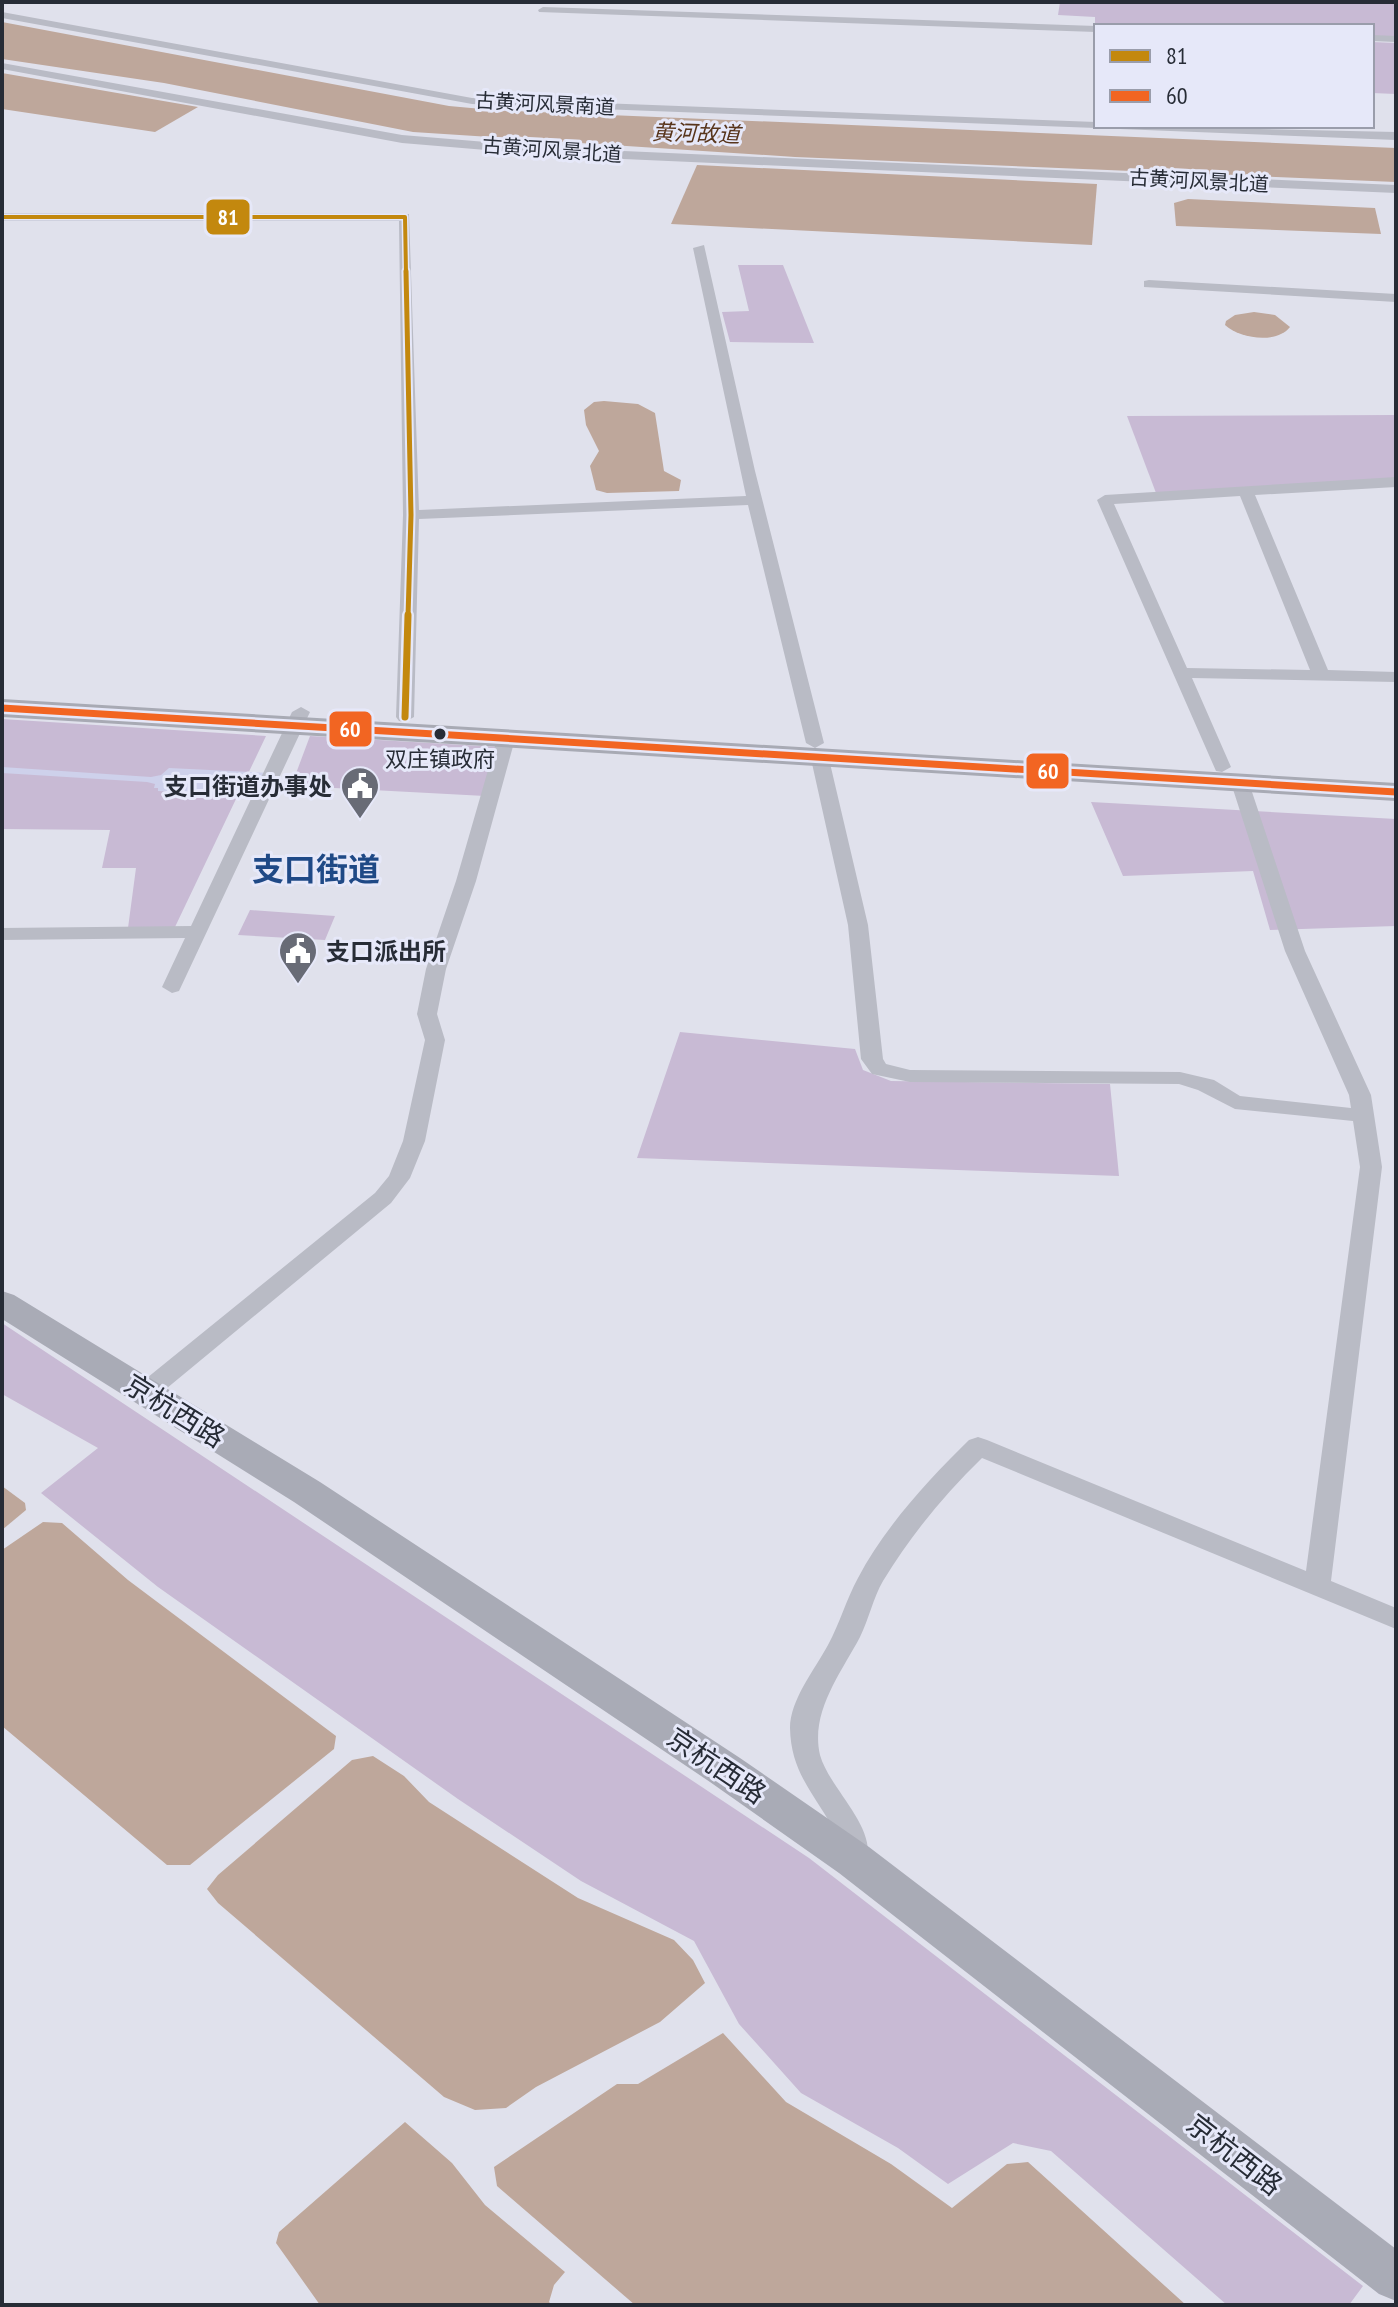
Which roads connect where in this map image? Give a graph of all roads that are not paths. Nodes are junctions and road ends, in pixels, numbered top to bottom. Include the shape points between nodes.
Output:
1 (543, 10) dead end
2 (2, 15) edge
3 (1094, 29) edge
4 (1374, 38) edge
5 (1396, 39) edge
6 (2, 66) edge
7 (1094, 125) edge
8 (1175, 128) edge
9 (1396, 136) edge
10 (1396, 189) edge
11 (2, 217) edge
12 (699, 248) dead end
13 (1149, 284) dead end
14 (1396, 298) edge
15 (1396, 482) edge
16 (1246, 491) junction
17 (754, 500) junction
18 (411, 515) junction
19 (1181, 673) junction
20 (1321, 675) junction
21 (1396, 677) edge
22 (2, 693) edge
23 (2, 708) edge
24 (405, 717) junction
25 (298, 719) junction
26 (506, 739) junction
27 (818, 751) junction
28 (1231, 775) junction
29 (1396, 777) edge
30 (1396, 792) edge
31 (197, 932) junction
32 (2, 934) edge
33 (172, 987) dead end
34 (1365, 1116) junction
35 (2, 1303) edge
36 (146, 1392) junction
37 (1317, 1586) junction
38 (1396, 1619) edge
39 (854, 1860) junction
40 (1396, 2278) edge

1 - 3 street via 860,16
2 - 7 street, 古黄河风景南道 via 472,101
4 - 5 street
6 - 10 street, 古黄河风景北道 via 418,141 571,153
8 - 9 street
11 - 18 street via 405,217
12 - 17 street
13 - 14 street
15 - 16 street
16 - 19 street via 1105,500
16 - 20 street
17 - 18 street
17 - 27 street
18 - 24 street
19 - 20 street
19 - 28 street
20 - 21 street
22 - 25 main road
23 - 25 main road
24 - 25 main road
24 - 27 main road
25 - 26 main road
25 - 31 street
26 - 27 main road
26 - 36 street via 436,969 427,1014 435,1040 417,1129 399,1178 383,1198
27 - 28 main road
27 - 34 street via 858,925 872,1059 879,1069 910,1076 1180,1078 1235,1102
28 - 29 main road
28 - 30 main road
28 - 34 street via 1295,951
31 - 32 street
31 - 33 street
34 - 37 street via 1371,1167
35 - 36 main road, 京杭西路
36 - 39 main road, 京杭西路 via 320,1501
37 - 38 street
37 - 39 street via 978,1446 931,1493 869,1581 804,1724 806,1754 818,1784 854,1840
39 - 40 main road, 京杭西路

